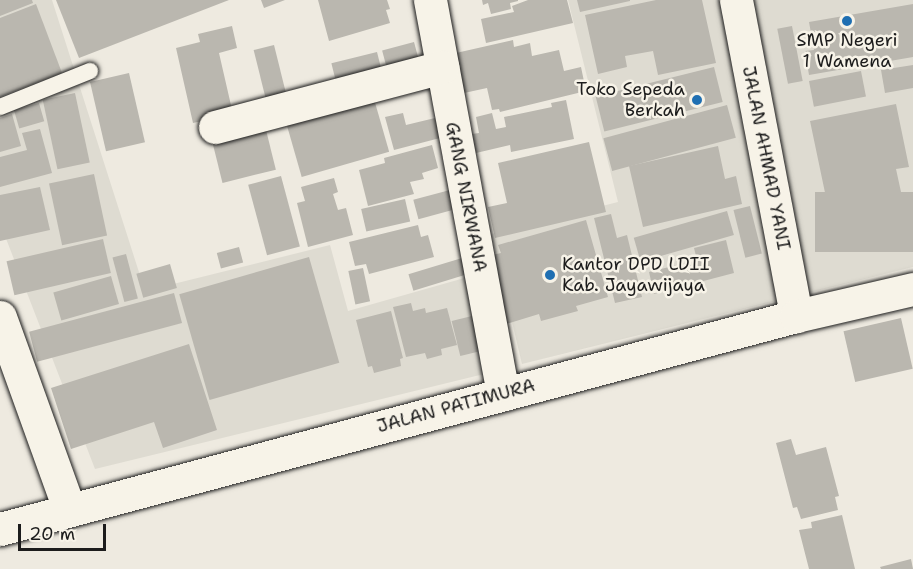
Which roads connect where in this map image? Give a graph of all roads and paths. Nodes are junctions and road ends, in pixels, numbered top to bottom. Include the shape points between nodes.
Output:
1 (430, 0) edge
2 (736, 0) edge
3 (442, 67) junction
4 (90, 70) dead end
5 (0, 108) edge
6 (215, 127) dead end
7 (913, 289) edge
8 (796, 316) junction
9 (0, 317) edge
10 (503, 394) junction
11 (69, 509) junction
12 (0, 529) edge

1 - 3 main road, GANG NIRWANA
2 - 8 main road, JALAN AHMAD YANI
3 - 6 main road
3 - 10 main road, GANG NIRWANA
4 - 5 lane
7 - 8 main road, JALAN PATIMURA
8 - 10 main road, JALAN PATIMURA
9 - 11 main road
10 - 11 main road, JALAN PATIMURA
11 - 12 main road, JALAN PATIMURA

